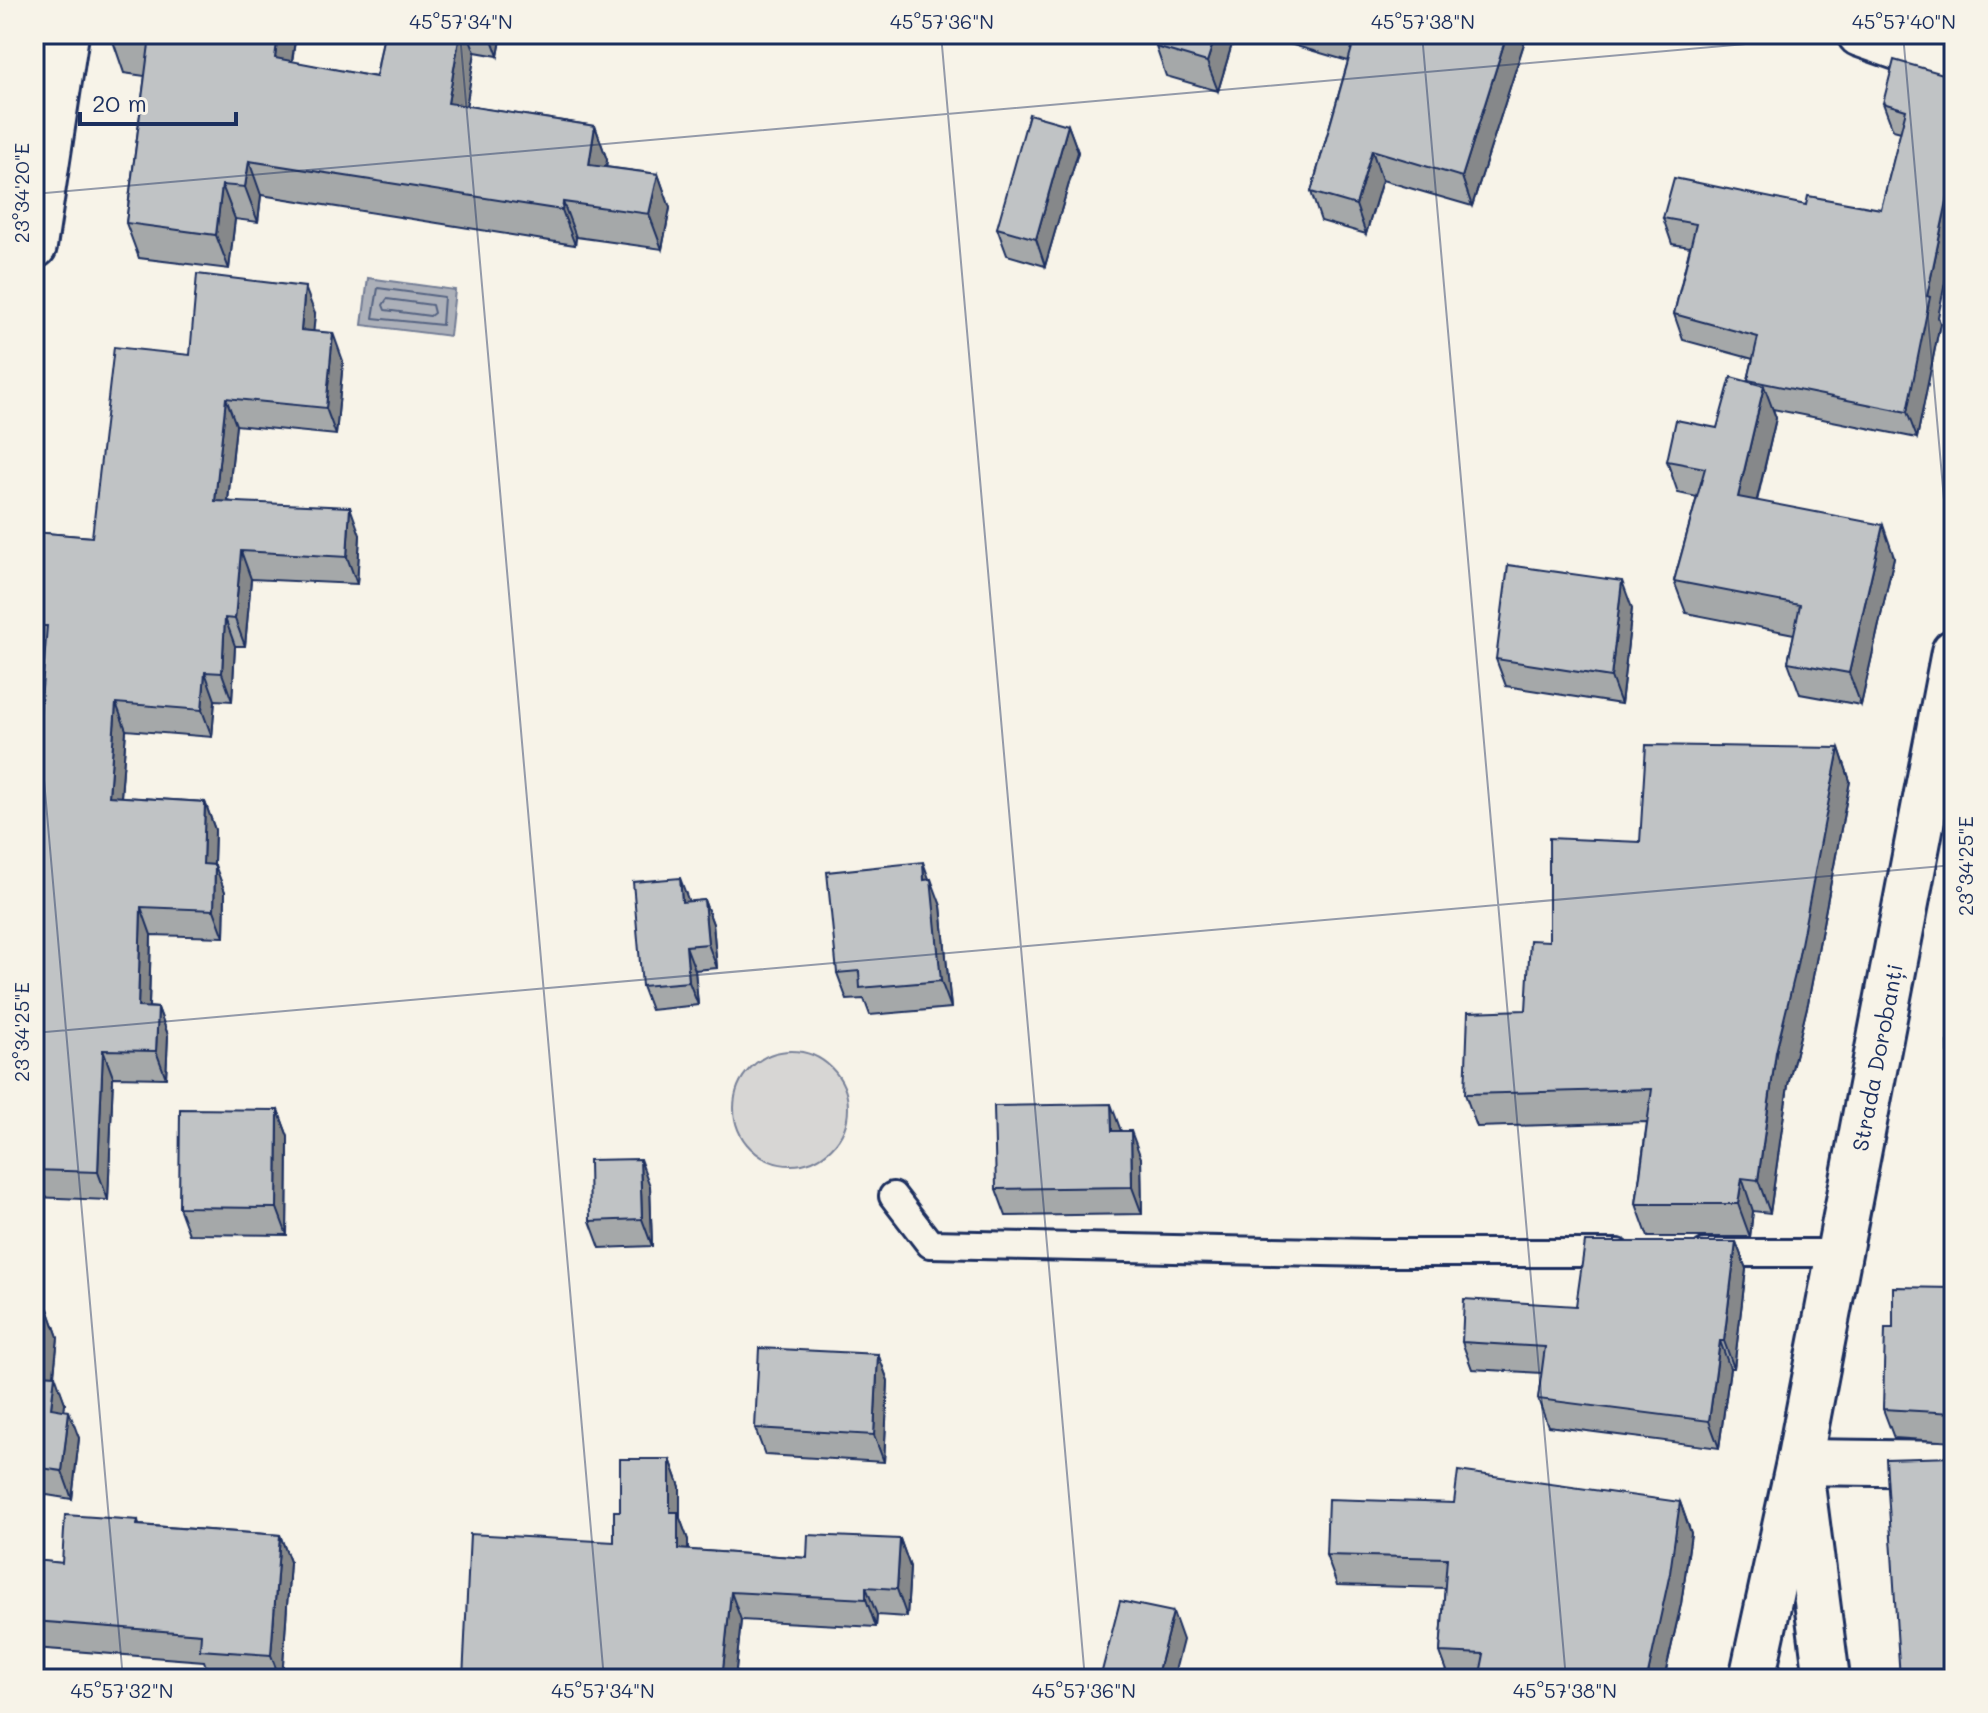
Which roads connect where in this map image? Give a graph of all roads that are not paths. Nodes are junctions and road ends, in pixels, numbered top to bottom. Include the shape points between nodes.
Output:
1 (1860, 34) edge
2 (54, 56) edge
3 (1954, 67) edge
4 (34, 246) edge
5 (1954, 652) edge
6 (893, 1196) dead end
7 (1636, 1253) edge
8 (1683, 1253) edge
9 (1838, 1253) junction
10 (1799, 1462) junction
11 (1954, 1464) edge
12 (1752, 1679) edge
13 (1827, 1679) edge

1 - 3 street
2 - 4 street
5 - 9 street, Strada Dorobanți
6 - 7 lane via 930,1244
8 - 9 lane
9 - 10 street, Strada Dorobanți
10 - 11 street
10 - 12 street, Strada Dorobanți
10 - 13 street, Strada Dorobanți

